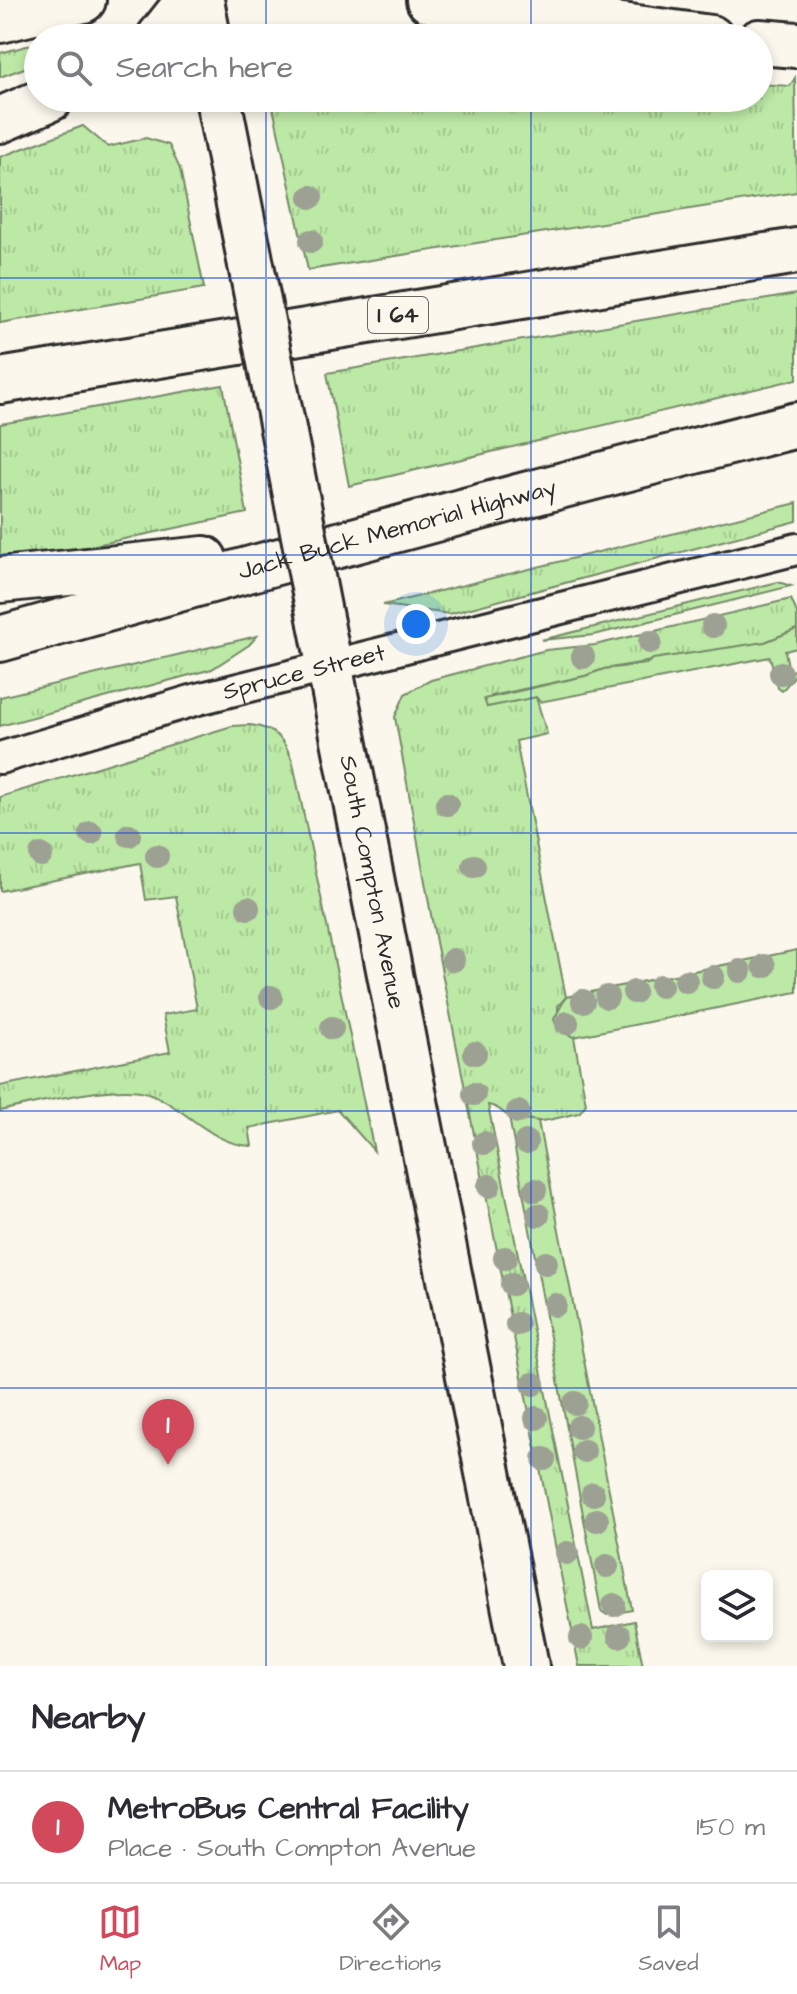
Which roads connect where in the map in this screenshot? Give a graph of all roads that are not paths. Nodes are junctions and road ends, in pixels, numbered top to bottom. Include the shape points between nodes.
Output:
1 (83, 0) edge
2 (189, 0) edge
3 (201, 0) edge
4 (429, 0) edge
5 (0, 20) edge
6 (170, 24) edge
7 (205, 24) edge
8 (607, 24) edge
9 (773, 43) edge
10 (797, 45) edge
11 (24, 110) edge
12 (221, 112) edge
13 (3, 120) edge
14 (797, 251) edge
15 (0, 381) edge
16 (797, 425) edge
17 (797, 549) edge
18 (274, 561) junction
19 (0, 580) edge
20 (0, 639) edge
21 (329, 668) junction
22 (0, 758) edge
23 (526, 1666) edge

1 - 5 main road
2 - 6 main road
3 - 7 main road
4 - 8 main road
9 - 10 main road
11 - 13 main road
12 - 21 main road, South Compton Avenue, bridge
14 - 15 main road, I 64
16 - 18 main road, Jack Buck Memorial Highway
17 - 21 street, Spruce Street
18 - 19 main road via 209,559
18 - 20 main road, Jack Buck Memorial Highway
21 - 22 street, Spruce Street via 102,725
21 - 23 main road, South Compton Avenue

